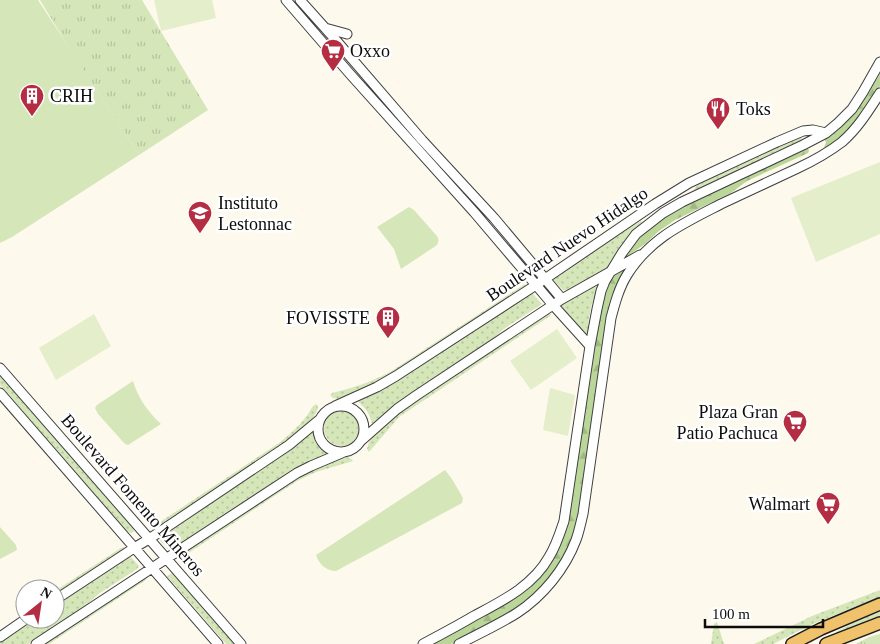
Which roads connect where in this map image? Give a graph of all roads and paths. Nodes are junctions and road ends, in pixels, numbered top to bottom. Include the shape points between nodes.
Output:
1 (286, 0) edge
2 (300, 0) edge
3 (325, 28) junction
4 (347, 34) dead end
5 (880, 62) edge
6 (880, 92) edge
7 (799, 132) junction
8 (826, 133) junction
9 (810, 141) junction
10 (814, 160) junction
11 (699, 178) junction
12 (682, 202) junction
13 (655, 204) junction
14 (663, 213) junction
15 (644, 253) junction
16 (611, 271) junction
17 (546, 278) junction
18 (536, 285) junction
19 (562, 299) junction
20 (552, 305) junction
21 (590, 346) junction
22 (0, 368) edge
23 (0, 393) edge
24 (336, 406) junction
25 (319, 420) junction
26 (362, 440) junction
27 (344, 452) junction
28 (149, 539) junction
29 (134, 548) junction
30 (166, 558) junction
31 (152, 568) junction
32 (65, 593) edge
33 (880, 604) edge
34 (880, 623) edge
35 (15, 627) edge
36 (0, 637) edge
37 (806, 641) edge
38 (36, 644) edge
39 (218, 644) edge
40 (241, 644) edge
41 (423, 644) edge
42 (459, 644) edge
43 (792, 644) edge
44 (826, 644) edge

1 - 18 street
2 - 3 street
3 - 4 street
3 - 17 street
5 - 8 street, Boulevard Nuevo Hidalgo via 852,109
6 - 10 street, Boulevard Nuevo Hidalgo via 855,129
7 - 8 street, Boulevard Nuevo Hidalgo
7 - 9 street
7 - 11 street, Boulevard Nuevo Hidalgo
8 - 9 street, Boulevard Nuevo Hidalgo
9 - 10 street
9 - 12 street, Boulevard Nuevo Hidalgo
10 - 15 street, Boulevard Nuevo Hidalgo via 665,234
11 - 12 street
11 - 13 street, Boulevard Nuevo Hidalgo
12 - 14 street, Boulevard Nuevo Hidalgo
13 - 14 street
13 - 17 street, Boulevard Nuevo Hidalgo
14 - 16 street, Boulevard Nuevo Hidalgo via 636,234
15 - 16 street, Boulevard Nuevo Hidalgo
15 - 42 street, Boulevard Nuevo Hidalgo via 620,289 611,318 583,514 569,556 544,590 517,613
16 - 19 street, Boulevard Nuevo Hidalgo
16 - 21 street, Boulevard Nuevo Hidalgo via 601,291
17 - 18 street, Boulevard Nuevo Hidalgo
17 - 19 street
18 - 20 street
18 - 24 street, Boulevard Nuevo Hidalgo via 396,376
19 - 20 street, Boulevard Nuevo Hidalgo
20 - 21 street
20 - 26 street, Boulevard Nuevo Hidalgo via 397,409
21 - 41 street, Boulevard Nuevo Hidalgo via 564,521 549,558 527,584 507,599
22 - 28 street, Boulevard Fomento Mineros
23 - 29 street, Boulevard Fomento Mineros
24 - 25 street via 327,410
24 - 26 street via 349,406 360,414 364,426
25 - 27 street via 318,433 322,441 331,450
25 - 28 street via 289,445
26 - 27 street
27 - 30 street via 297,473
28 - 29 street
28 - 30 street, Boulevard Fomento Mineros
29 - 31 street, Boulevard Fomento Mineros
29 - 32 street
30 - 31 street
30 - 40 street, Boulevard Fomento Mineros
31 - 38 street
31 - 39 street, Boulevard Fomento Mineros
33 - 37 main road via 840,621
34 - 44 main road
35 - 36 street
37 - 43 main road

